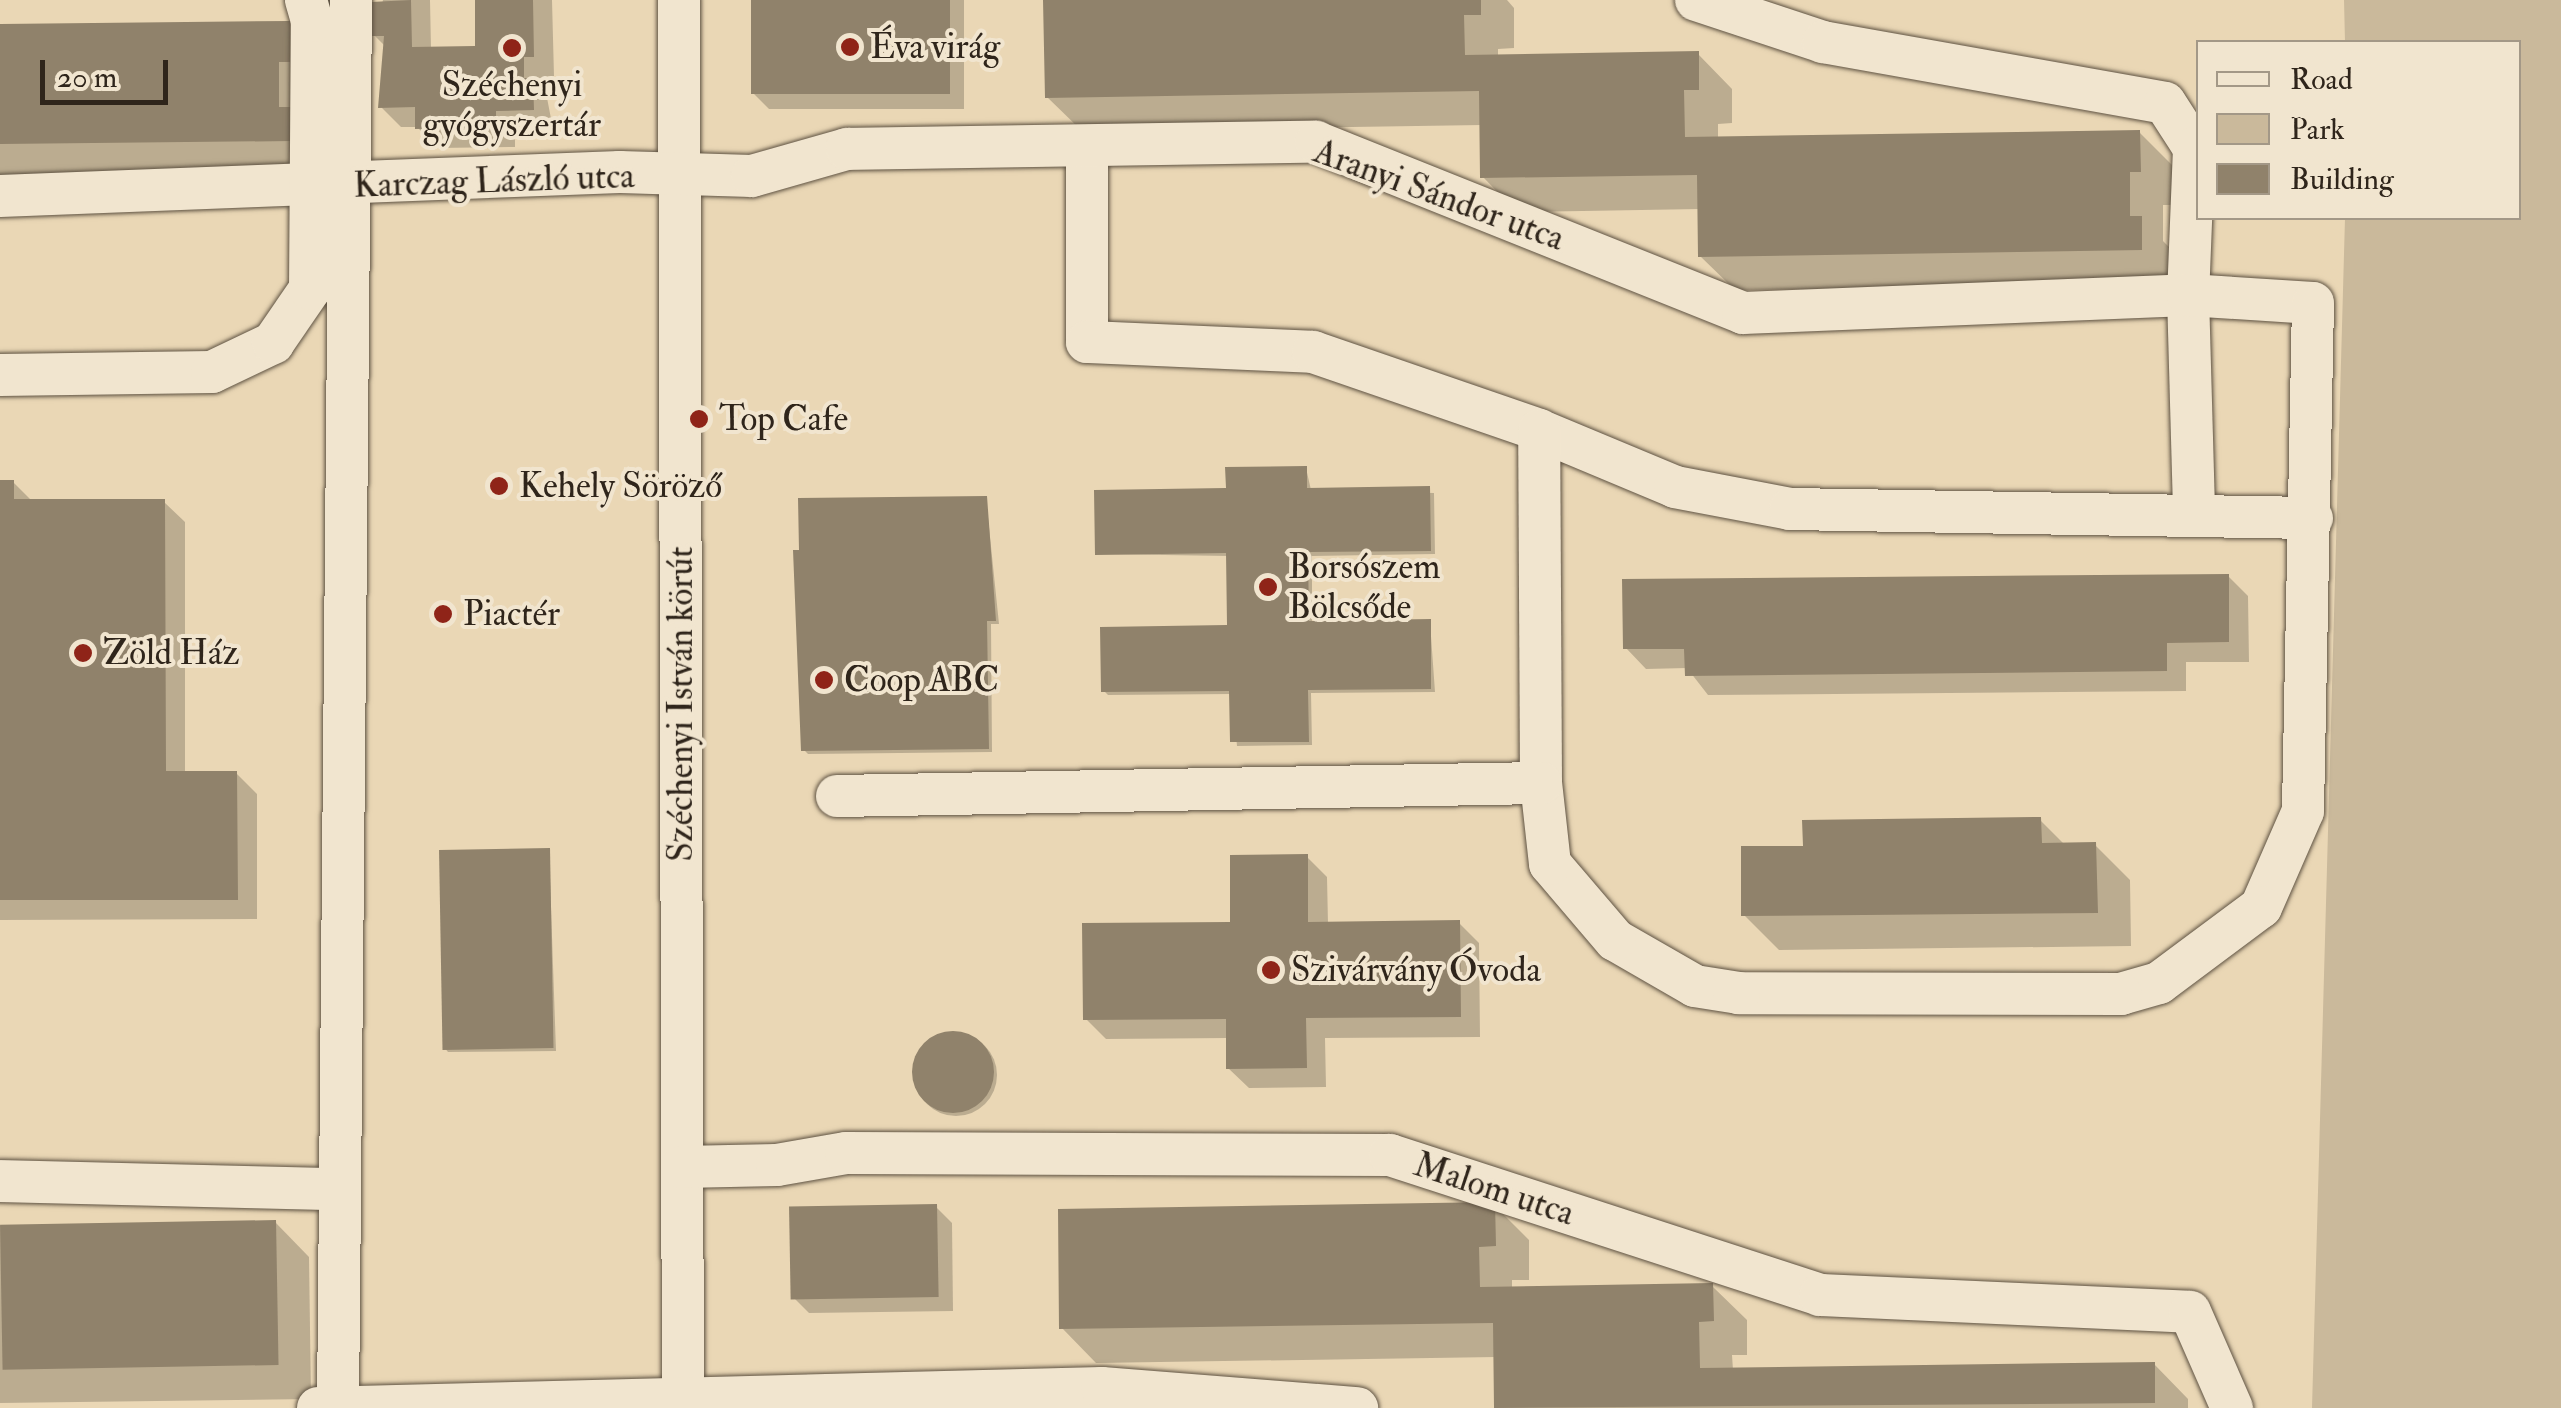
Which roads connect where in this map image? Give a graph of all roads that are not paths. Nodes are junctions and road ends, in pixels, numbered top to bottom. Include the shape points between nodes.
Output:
1 (306, 0) edge
2 (351, 0) edge
3 (680, 0) edge
4 (1696, 0) edge
5 (1087, 147) junction
6 (680, 176) junction
7 (328, 187) junction
8 (0, 196) edge
9 (2188, 295) junction
10 (0, 375) edge
11 (1539, 430) junction
12 (2194, 515) junction
13 (2312, 518) junction
14 (1541, 783) junction
15 (837, 796) dead end
16 (682, 1167) junction
17 (0, 1181) edge
18 (337, 1189) junction
19 (1102, 1398) edge
20 (683, 1403) edge
21 (318, 1408) edge
22 (338, 1408) edge
23 (1357, 1408) edge
24 (2232, 1408) edge

1 - 7 street, Karczag László utca
2 - 7 street
3 - 6 street, Széchenyi István körút
4 - 9 street via 1824,42 2165,103 2194,148
5 - 6 street, Aranyi Sándor utca via 847,148 752,176
5 - 9 street, Aranyi Sándor utca via 1316,142 1743,312
5 - 11 street via 1087,342 1314,352
6 - 7 street, Karczag László utca via 620,172
6 - 16 street, Széchenyi István körút
7 - 8 street, Karczag László utca
7 - 10 street, Karczag László utca via 310,289 273,342 212,372
7 - 18 street
9 - 12 street
9 - 13 street, Aranyi Sándor utca via 2313,303
11 - 12 street via 1675,487 1790,509
11 - 14 street
12 - 13 street
13 - 14 street via 2302,811 2261,907 2158,983 2121,994 1739,993 1695,986 1615,940 1550,864
14 - 15 street
16 - 20 street, Széchenyi István körút
16 - 24 street, Malom utca via 777,1164 846,1153 1390,1155 1820,1295 2190,1312
17 - 18 street
18 - 22 street
19 - 20 street
19 - 23 street
20 - 22 street
21 - 22 street

